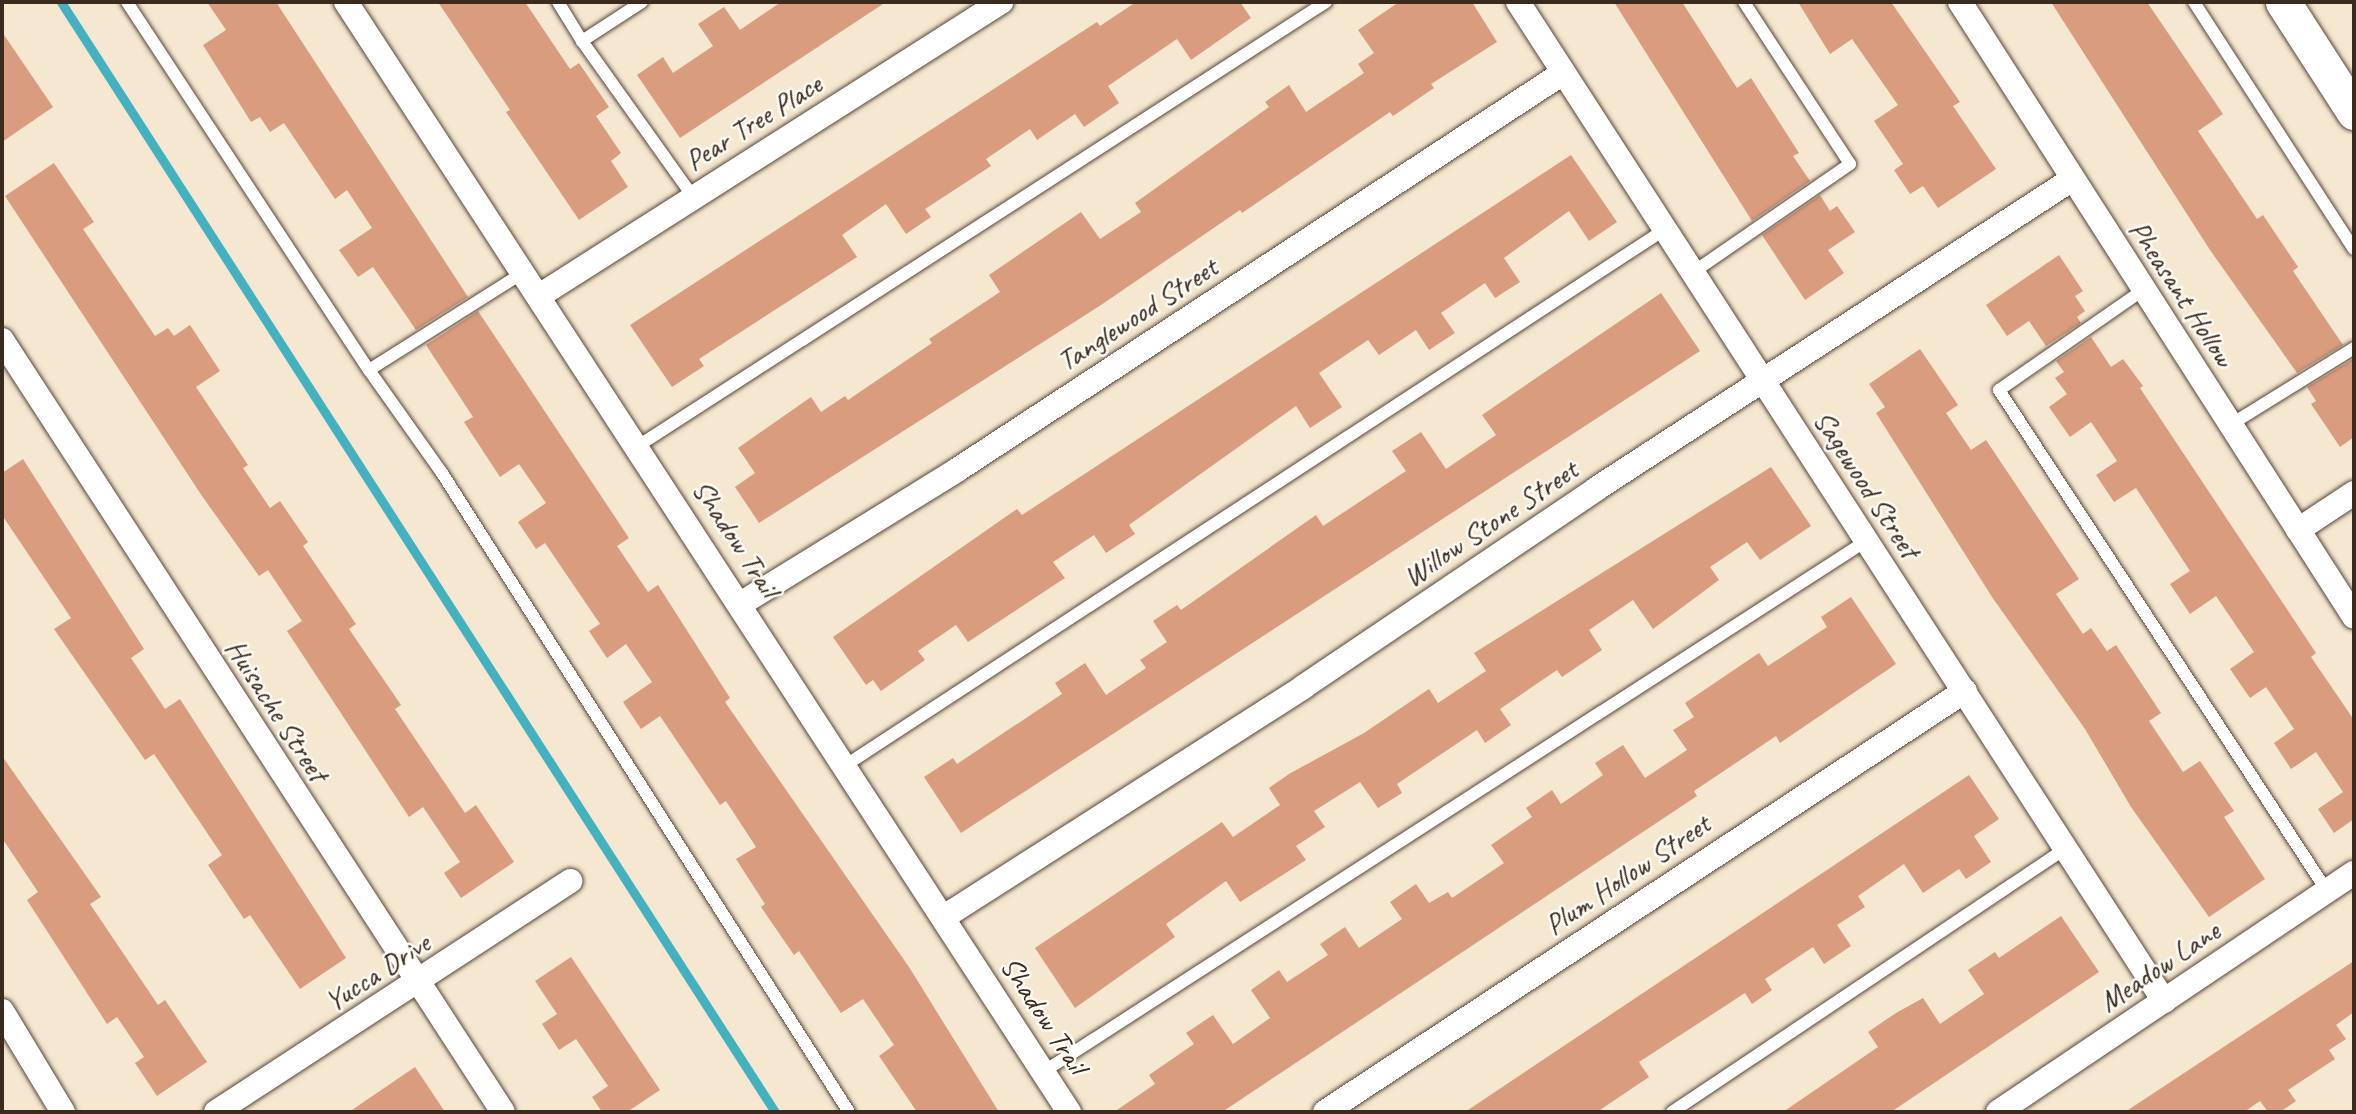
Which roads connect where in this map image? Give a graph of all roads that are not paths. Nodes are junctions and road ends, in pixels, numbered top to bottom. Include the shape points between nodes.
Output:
1 (127, 2) edge
2 (346, 2) edge
3 (558, 2) edge
4 (642, 2) edge
5 (1001, 2) edge
6 (1326, 2) edge
7 (1518, 2) edge
8 (1744, 2) edge
9 (1960, 2) edge
10 (2194, 2) edge
11 (2283, 2) edge
12 (582, 41) junction
13 (1563, 73) junction
14 (2354, 113) edge
15 (2071, 180) junction
16 (694, 198) junction
17 (1664, 230) junction
18 (2354, 249) edge
19 (524, 272) junction
20 (1692, 273) junction
21 (2143, 290) junction
22 (539, 296) junction
23 (2, 340) edge
24 (2354, 348) edge
25 (369, 370) junction
26 (1762, 382) junction
27 (2230, 425) junction
28 (638, 446) junction
29 (2354, 493) edge
30 (2298, 530) junction
31 (1866, 541) junction
32 (742, 603) junction
33 (2354, 617) edge
34 (1965, 691) junction
35 (846, 765) junction
36 (2066, 848) junction
37 (2354, 873) edge
38 (570, 881) dead end
39 (2327, 891) junction
40 (944, 917) junction
41 (416, 984) junction
42 (2164, 1001) junction
43 (2, 1011) edge
44 (1043, 1072) junction
45 (2005, 1110) edge
46 (64, 1112) edge
47 (216, 1112) edge
48 (503, 1112) edge
49 (849, 1112) edge
50 (1069, 1112) edge
51 (1325, 1112) edge
52 (1672, 1112) edge

1 - 25 lane
2 - 19 street, Shadow Trail
3 - 12 lane
4 - 12 lane
5 - 16 street, Pear Tree Place
6 - 28 lane
7 - 13 street, Sagewood Street
8 - 20 lane via 1850,164
9 - 15 street, Pheasant Hollow
10 - 18 lane
11 - 14 main road
12 - 16 lane
13 - 17 street, Sagewood Street
13 - 32 street, Tanglewood Street via 957,470
15 - 21 street, Pheasant Hollow
15 - 26 street, Willow Stone Street
16 - 22 street, Pear Tree Place
17 - 20 street, Sagewood Street
17 - 35 lane
19 - 22 street, Shadow Trail
19 - 25 lane
20 - 26 street, Sagewood Street
21 - 27 street, Pheasant Hollow
21 - 39 lane via 1999,390
22 - 28 street, Shadow Trail
23 - 41 street, Huisache Street
24 - 27 lane
25 - 49 lane via 442,473
26 - 31 street, Sagewood Street
26 - 40 street, Willow Stone Street
27 - 30 street, Pheasant Hollow
28 - 32 street, Shadow Trail
29 - 30 street
30 - 33 street, Pheasant Hollow
31 - 34 street, Sagewood Street
31 - 44 lane
32 - 35 street, Shadow Trail
34 - 36 street, Sagewood Street
34 - 51 street, Plum Hollow Street
35 - 40 street, Shadow Trail
36 - 42 street, Sagewood Street
36 - 52 lane
37 - 39 street, Meadow Lane
38 - 41 street, Yucca Drive
39 - 42 street, Meadow Lane
40 - 44 street, Shadow Trail
41 - 47 street, Yucca Drive
41 - 48 street, Huisache Street
42 - 45 street, Meadow Lane
43 - 46 street
44 - 50 street, Shadow Trail

